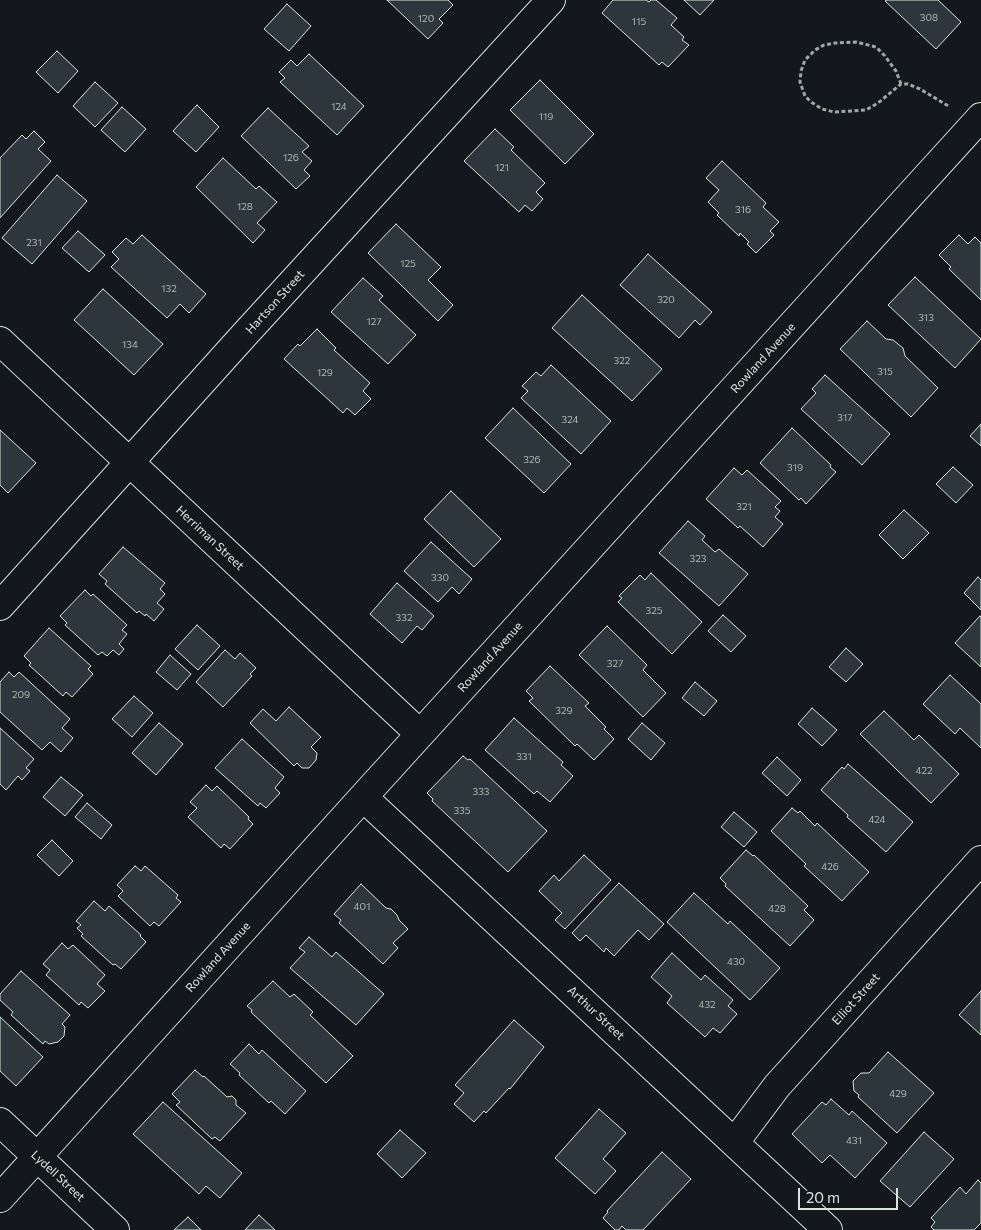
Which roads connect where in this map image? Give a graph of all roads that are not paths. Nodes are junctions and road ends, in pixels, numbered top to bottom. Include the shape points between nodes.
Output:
1 (551, 0) edge
2 (978, 120) edge
3 (0, 341) edge
4 (130, 464) junction
5 (0, 606) edge
6 (420, 734) junction
7 (363, 797) junction
8 (981, 860) edge
9 (0, 1122) edge
10 (734, 1142) junction
11 (38, 1157) junction
12 (0, 1198) edge
13 (115, 1230) edge
14 (828, 1230) edge

1 - 4 street, Hartson Street
2 - 6 street, Rowland Avenue
3 - 4 street, Herriman Street
4 - 5 street, Hartson Street
4 - 6 street, Herriman Street
6 - 7 street, Rowland Avenue
7 - 10 street, Arthur Street
7 - 11 street, Rowland Avenue
8 - 10 street, Elliot Street via 777,1086
9 - 11 street, Lydell Street
10 - 14 street, Arthur Street
11 - 12 street, Rowland Avenue
11 - 13 street, Lydell Street

